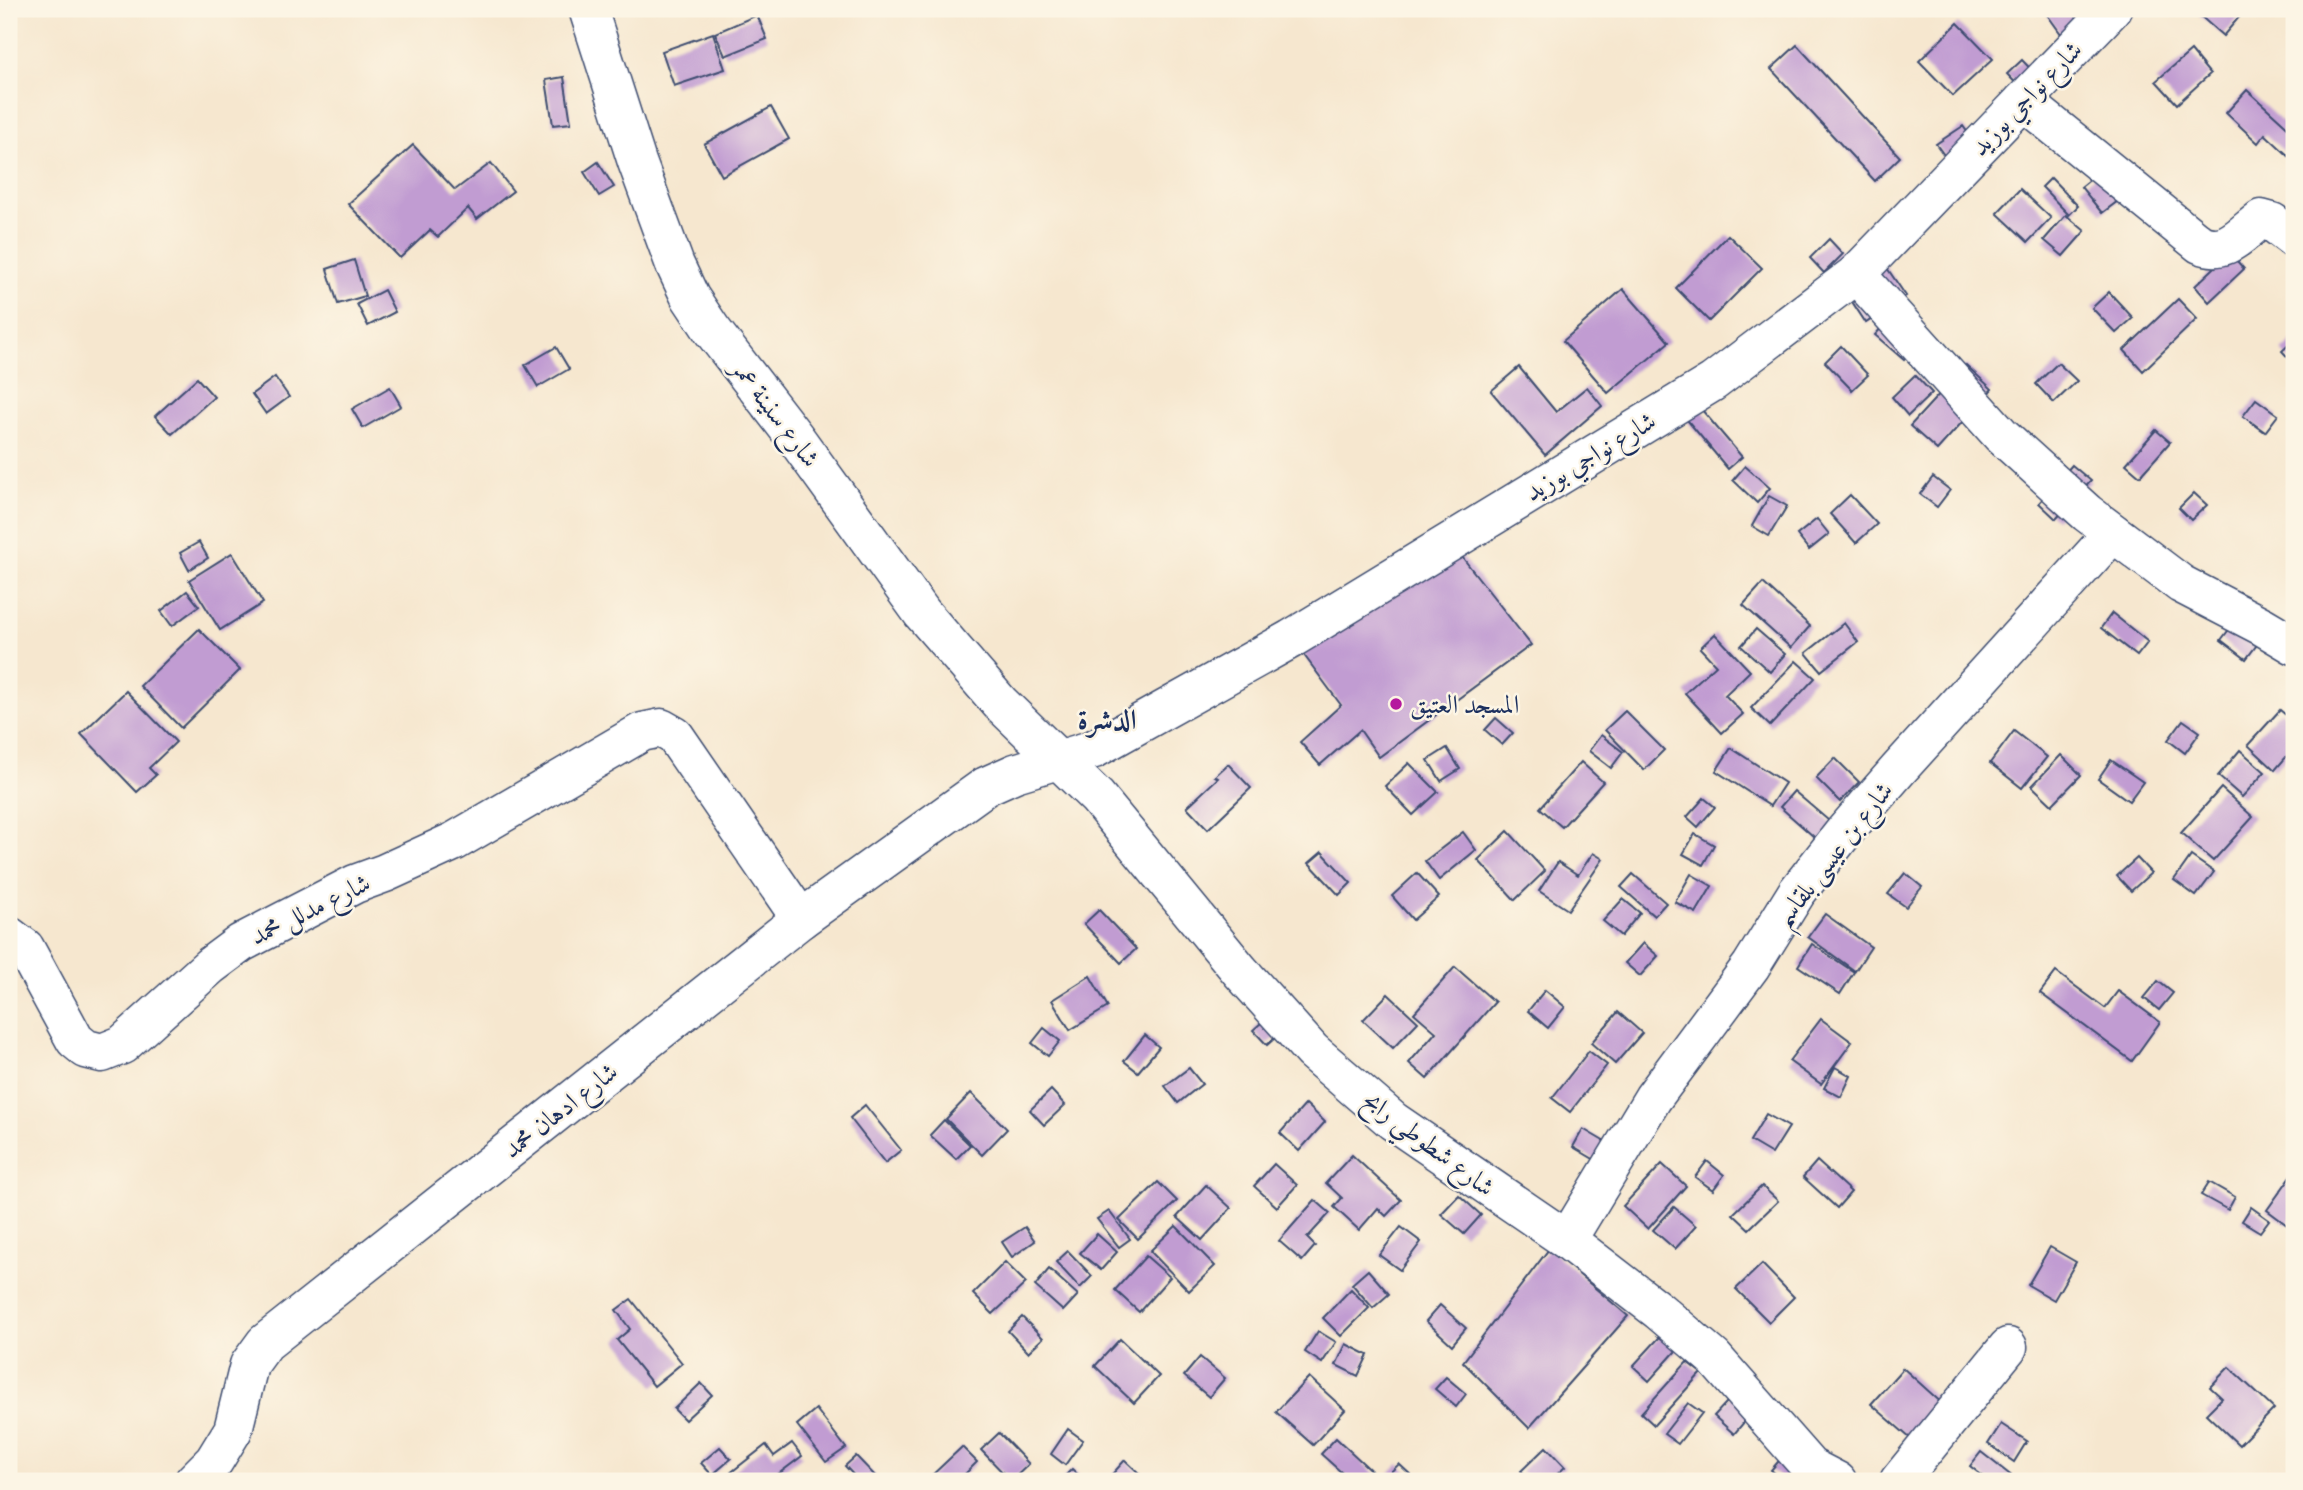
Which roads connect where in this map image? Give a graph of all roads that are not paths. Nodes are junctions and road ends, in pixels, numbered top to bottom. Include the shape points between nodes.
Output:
1 (588, 9) edge
2 (2112, 9) edge
3 (2023, 101) junction
4 (2294, 239) edge
5 (1856, 274) junction
6 (2113, 533) junction
7 (2294, 645) edge
8 (1060, 761) junction
9 (986, 786) joint
10 (801, 919) junction
11 (9, 936) edge
12 (1567, 1240) junction
13 (2008, 1347) dead end
14 (1817, 1477) edge
15 (194, 1481) edge
16 (1899, 1481) edge

1 - 8 street, شارع سنينة عمر via 637,162 690,296 922,613 1000,703
2 - 3 street, شارع نواجي بوزيد
3 - 4 street via 2200,244 2223,248 2261,219
3 - 5 street, شارع نواجي بوزيد
5 - 6 street via 2001,435
5 - 8 street, شارع نواجي بوزيد via 1713,382 1291,639 1094,749
6 - 7 street via 2181,584
6 - 12 street, شارع بن عيسى بلقاسم via 1898,770 1797,892 1751,966 1653,1098
8 - 9 street, شارع نواجي بوزيد
8 - 12 street, شارع شطوطي رابح via 1097,797 1312,1051 1393,1121
9 - 10 street, شارع ادهان محمد
10 - 11 street, شارع مدلل محمد via 675,736 661,729 642,732 454,841 355,884 241,943 122,1045 102,1054 75,1040 25,948
10 - 15 street, شارع ادهان محمد via 265,1343 249,1365 233,1430 214,1461
12 - 14 street, شارع شطوطي رابح via 1714,1358
13 - 16 street

